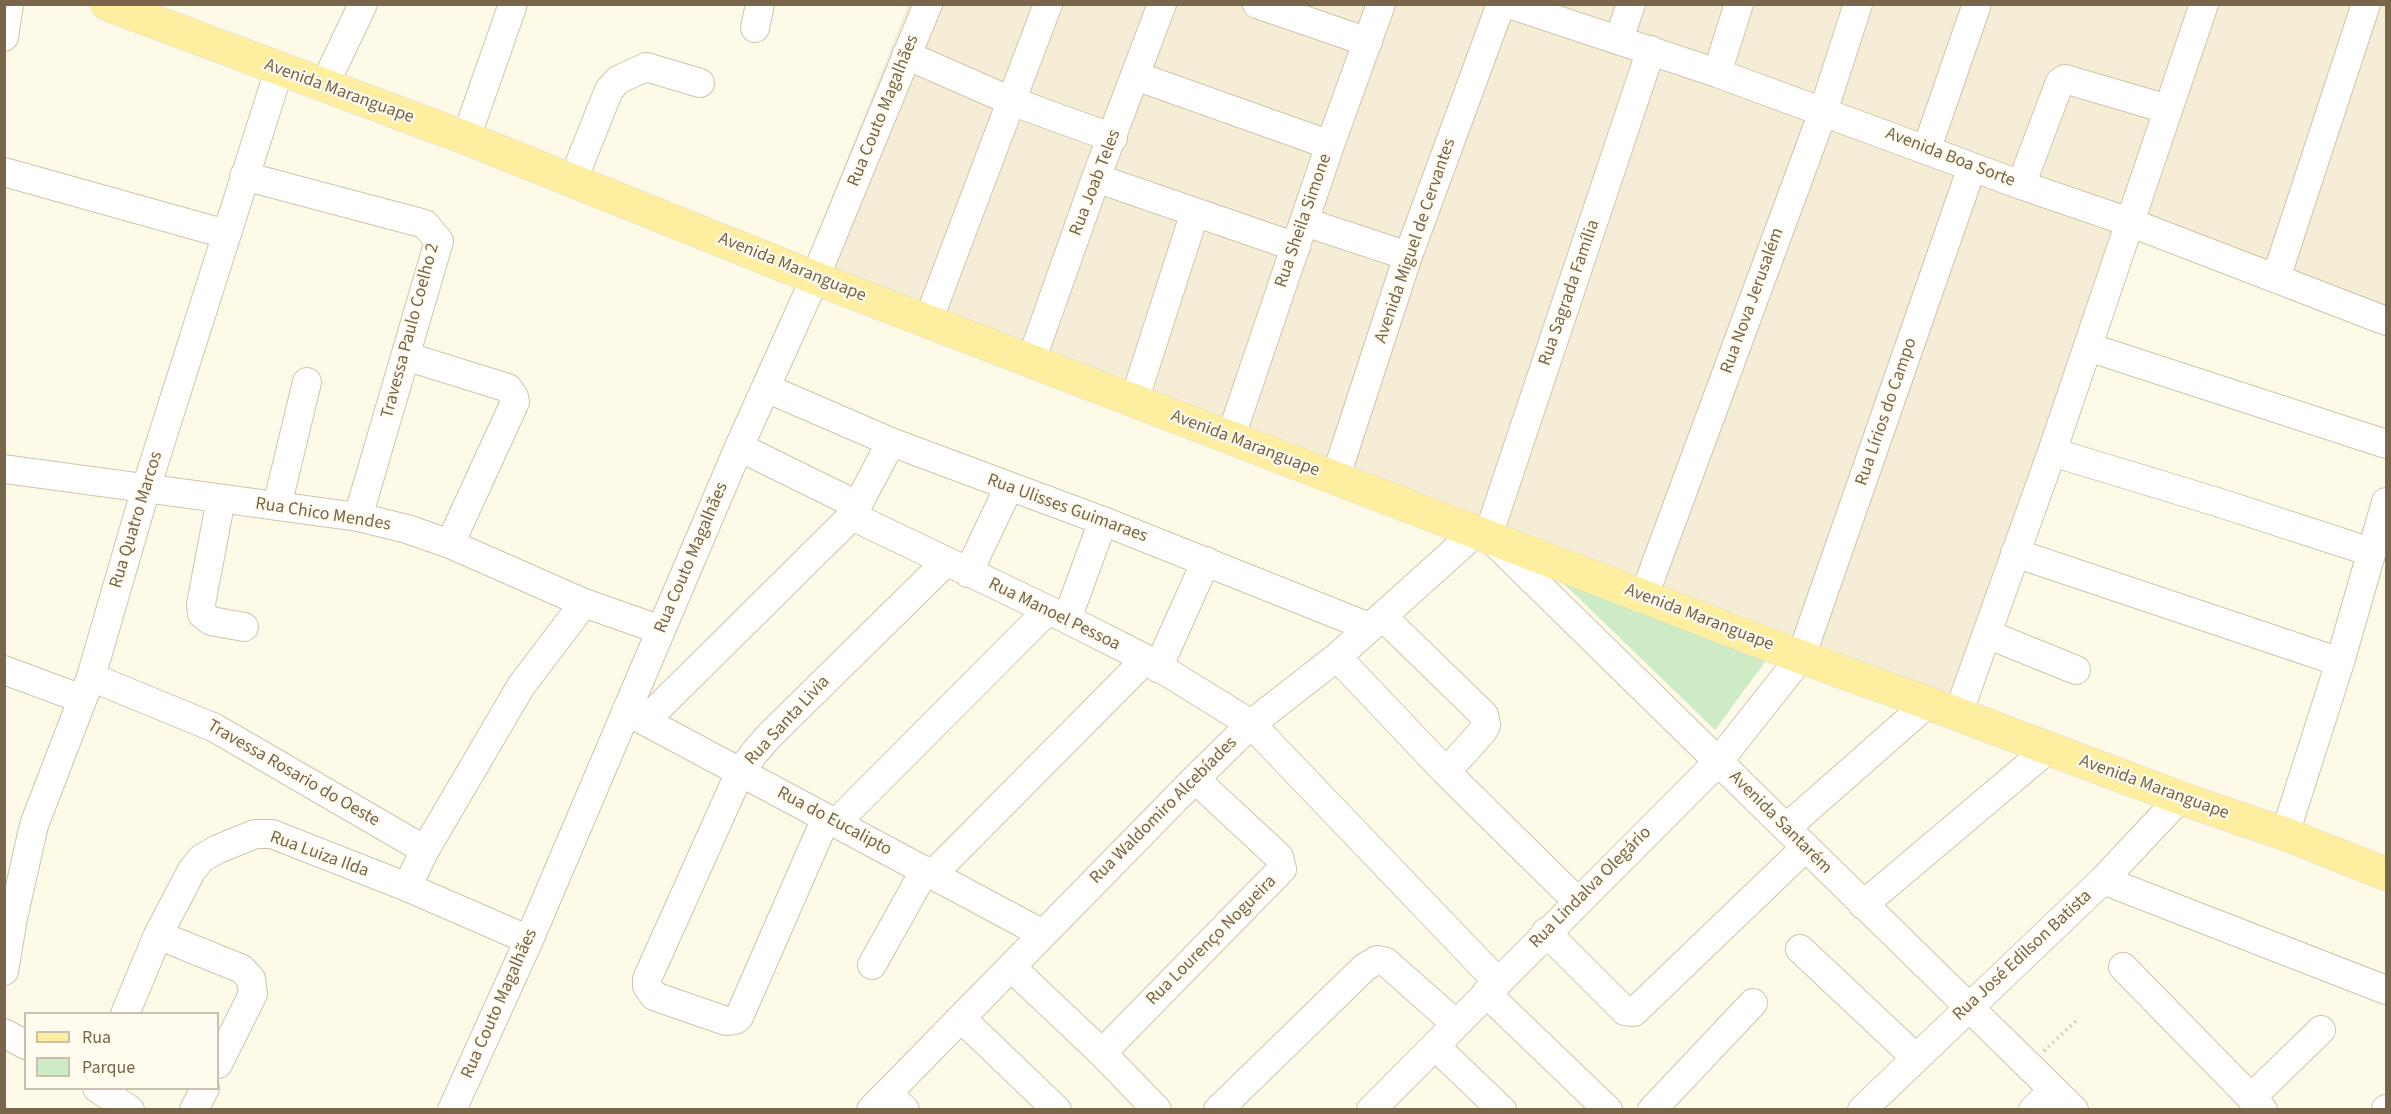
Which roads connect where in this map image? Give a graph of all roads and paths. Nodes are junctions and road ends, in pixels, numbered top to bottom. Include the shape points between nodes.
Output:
1 (9, 4) edge
2 (107, 4) edge
3 (363, 4) edge
4 (513, 4) edge
5 (928, 4) edge
6 (1048, 4) edge
7 (1162, 4) edge
8 (1257, 4) edge
9 (1381, 4) edge
10 (1501, 4) edge
11 (1509, 4) edge
12 (1630, 4) edge
13 (1739, 4) edge
14 (1858, 4) edge
15 (1977, 4) edge
16 (2366, 4) edge
17 (2199, 6) edge
18 (4, 37) edge
19 (1619, 39) junction
20 (1368, 42) junction
21 (1652, 50) junction
22 (906, 55) junction
23 (279, 70) junction
24 (1717, 73) junction
25 (1136, 76) junction
26 (700, 83) dead end
27 (324, 86) junction
28 (1011, 101) junction
29 (2167, 109) junction
30 (1823, 112) junction
31 (466, 138) junction
32 (1113, 138) junction
33 (1330, 145) junction
34 (1927, 148) junction
35 (1972, 167) junction
36 (4, 172) edge
37 (244, 176) junction
38 (1096, 178) junction
39 (573, 180) junction
40 (2020, 184) junction
41 (1195, 212) junction
42 (2129, 222) junction
43 (226, 234) junction
44 (1300, 234) junction
45 (1408, 256) junction
46 (815, 278) junction
47 (2276, 278) junction
48 (928, 321) junction
49 (2386, 321) edge
50 (2088, 347) junction
51 (405, 356) junction
52 (1031, 361) junction
53 (307, 382) dead end
54 (766, 388) junction
55 (1134, 401) junction
56 (1230, 439) junction
57 (891, 442) junction
58 (2386, 444) edge
59 (739, 447) junction
60 (2052, 452) junction
61 (4, 470) edge
62 (1335, 479) junction
63 (1009, 487) junction
64 (146, 489) junction
65 (221, 499) junction
66 (2386, 502) edge
67 (277, 506) junction
68 (854, 510) junction
69 (358, 518) junction
70 (1103, 521) junction
71 (1482, 534) junction
72 (450, 544) junction
73 (2371, 552) junction
74 (2015, 553) junction
75 (1206, 561) junction
76 (957, 568) junction
77 (1644, 596) junction
78 (584, 603) junction
79 (1057, 615) junction
80 (1376, 622) junction
81 (244, 627) dead end
82 (661, 630) junction
83 (1987, 634) junction
84 (1337, 657) junction
85 (1801, 657) junction
86 (2340, 662) junction
87 (1152, 664) junction
88 (4, 670) edge
89 (2076, 670) dead end
90 (86, 688) junction
91 (1943, 708) junction
92 (635, 716) junction
93 (1251, 724) junction
94 (2048, 749) junction
95 (1718, 762) junction
96 (740, 772) junction
97 (1446, 772) junction
98 (1195, 778) junction
99 (2180, 798) junction
100 (831, 820) junction
101 (2285, 834) junction
102 (1795, 838) junction
103 (425, 850) junction
104 (929, 873) junction
105 (2386, 874) edge
106 (2103, 880) junction
107 (407, 887) junction
108 (1577, 901) junction
109 (1863, 905) junction
110 (1546, 932) junction
111 (1043, 934) junction
112 (158, 935) junction
113 (529, 940) junction
114 (1800, 949) dead end
115 (872, 965) dead end
116 (1011, 967) junction
117 (2123, 967) dead end
118 (4, 972) edge
119 (1492, 987) junction
120 (2386, 990) edge
121 (1754, 1003) dead end
122 (1969, 1006) junction
123 (126, 1012) edge
124 (961, 1018) junction
125 (2079, 1018) dead end
126 (1456, 1024) junction
127 (2321, 1030) dead end
128 (4, 1033) edge
129 (24, 1044) edge
130 (1435, 1046) junction
131 (1102, 1053) junction
132 (1916, 1058) junction
133 (219, 1062) edge
134 (2028, 1066) junction
135 (99, 1090) edge
136 (204, 1090) edge
137 (2053, 1090) junction
138 (888, 1104) edge
139 (2257, 1104) edge
140 (130, 1110) edge
141 (194, 1110) edge
142 (452, 1110) edge
143 (1057, 1110) edge
144 (1157, 1110) edge
145 (1218, 1110) edge
146 (1371, 1110) edge
147 (1502, 1110) edge
148 (1608, 1110) edge
149 (1652, 1110) edge
150 (1862, 1110) edge
151 (2033, 1110) edge
152 (2074, 1110) edge

1 - 18 street
2 - 23 main road, Avenida Maranguape
3 - 27 street
4 - 31 street
5 - 22 street, Rua Couto Magalhães
6 - 28 street
7 - 25 street, Rua Joab Teles
8 - 20 street
9 - 20 street, Rua Sheila Simone
10 - 45 street, Avenida Miguel de Cervantes
11 - 19 street, Avenida Boa Sorte
12 - 19 street
13 - 24 street
14 - 30 street, Rua Nova Jerusalém
15 - 34 street
16 - 47 street
17 - 29 street
19 - 21 street, Avenida Boa Sorte
20 - 33 street, Rua Sheila Simone
21 - 24 street, Avenida Boa Sorte
21 - 71 street, Rua Sagrada Família
22 - 28 street
22 - 46 street, Rua Couto Magalhães
23 - 27 main road, Avenida Maranguape
23 - 37 street, Rua Quatro Marcos
24 - 30 street, Avenida Boa Sorte
25 - 32 street, Rua Joab Teles
25 - 33 street
26 - 39 street via 646,67 618,80 609,90
27 - 31 main road, Avenida Maranguape
28 - 32 street
28 - 48 street
29 - 40 street via 2065,79 2060,82
29 - 42 street
30 - 34 street, Avenida Boa Sorte
30 - 77 street, Rua Nova Jerusalém
31 - 39 main road, Avenida Maranguape
32 - 38 street, Rua Joab Teles
33 - 44 street, Rua Sheila Simone
34 - 35 street, Avenida Boa Sorte
35 - 40 street, Avenida Boa Sorte
35 - 85 street, Rua Lírios do Campo
36 - 43 street
37 - 43 street, Rua Quatro Marcos
37 - 51 street, Travessa Paulo Coelho 2 via 425,224 431,229 439,241
38 - 41 street
38 - 52 street, Rua Joab Teles
39 - 46 main road, Avenida Maranguape
40 - 42 street, Avenida Boa Sorte
41 - 44 street
41 - 55 street
42 - 47 street, Avenida Boa Sorte
42 - 50 street
43 - 64 street, Rua Quatro Marcos
44 - 45 street
44 - 56 street, Rua Sheila Simone
45 - 62 street, Avenida Miguel de Cervantes
46 - 48 main road, Avenida Maranguape
46 - 54 street, Rua Couto Magalhães
47 - 49 street, Avenida Boa Sorte
48 - 52 main road, Avenida Maranguape
50 - 58 street
50 - 60 street
51 - 69 street, Travessa Paulo Coelho 2
51 - 72 street via 508,388 514,397
52 - 55 main road, Avenida Maranguape
53 - 67 street
54 - 57 street, Rua Ulisses Guimaraes
54 - 59 street, Rua Couto Magalhães
55 - 56 main road, Avenida Maranguape
56 - 62 main road, Avenida Maranguape
57 - 63 street, Rua Ulisses Guimaraes
57 - 68 street
59 - 68 street, Rua Manoel Pessoa
59 - 82 street, Rua Couto Magalhães
60 - 73 street
60 - 74 street
61 - 64 street, Rua Chico Mendes
62 - 71 main road, Avenida Maranguape
63 - 70 street, Rua Ulisses Guimaraes
63 - 76 street, Rua Santa Livia
64 - 65 street, Rua Chico Mendes
64 - 90 street, Rua Quatro Marcos
65 - 67 street, Rua Chico Mendes
65 - 81 street via 202,614 211,621
66 - 73 street
67 - 69 street, Rua Chico Mendes
68 - 76 street, Rua Manoel Pessoa
68 - 92 street
69 - 72 street, Rua Chico Mendes via 408,529
70 - 75 street, Rua Ulisses Guimaraes
70 - 79 street
71 - 77 main road, Avenida Maranguape
71 - 80 street, Rua Waldomiro Alcebíades
71 - 95 street, Avenida Santarém
72 - 78 street, Rua Chico Mendes
73 - 86 street
74 - 83 street
74 - 86 street
75 - 80 street, Rua Ulisses Guimaraes
75 - 87 street
76 - 79 street, Rua Manoel Pessoa
76 - 96 street, Rua Santa Livia via 770,735
77 - 85 main road, Avenida Maranguape
78 - 82 street, Rua Chico Mendes
78 - 103 street via 521,686
79 - 87 street, Rua Manoel Pessoa
79 - 100 street
80 - 84 street, Rua Waldomiro Alcebíades
80 - 97 street via 1480,710 1486,720 1483,731
82 - 92 street, Rua Couto Magalhães
83 - 89 street
83 - 91 street
84 - 93 street, Rua Waldomiro Alcebíades
84 - 97 street
85 - 91 main road, Avenida Maranguape
85 - 95 street, Rua Lindalva Olegário
86 - 101 street
87 - 93 street, Rua Manoel Pessoa
87 - 104 street
88 - 90 street, Travessa Rosario do Oeste
90 - 103 street, Travessa Rosario do Oeste via 215,728
90 - 118 street, Rua Quatro Marcos via 34,825
91 - 94 main road, Avenida Maranguape
91 - 102 street
92 - 96 street, Rua do Eucalipto
92 - 113 street, Rua Couto Magalhães
93 - 98 street, Rua Waldomiro Alcebíades
93 - 119 street, Rua Manoel Pessoa
94 - 99 main road, Avenida Maranguape
94 - 109 street
95 - 102 street, Avenida Santarém
95 - 108 street, Rua Lindalva Olegário
96 - 100 street, Rua do Eucalipto
96 - 100 street, Rua Santa Livia via 647,979 654,996 726,1022 735,1020
97 - 108 street
98 - 111 street, Rua Waldomiro Alcebíades
98 - 131 street, Rua Lourenço Nogueira via 1279,857 1282,869
99 - 101 main road, Avenida Maranguape
99 - 106 street, Rua José Edilson Batista
100 - 104 street, Rua do Eucalipto
101 - 105 main road, Avenida Maranguape
102 - 109 street, Avenida Santarém
102 - 110 street via 1634,1012 1625,1011
103 - 107 street
104 - 111 street, Rua do Eucalipto
104 - 115 street
106 - 120 street
106 - 122 street, Rua José Edilson Batista
107 - 112 street, Rua Luiza Ilda via 272,834 255,834 202,858
107 - 113 street, Rua Luiza Ilda
108 - 110 street, Rua Lindalva Olegário
109 - 122 street, Avenida Santarém
110 - 119 street, Rua Lindalva Olegário
111 - 116 street, Rua Waldomiro Alcebíades
112 - 123 street, Rua Luiza Ilda
112 - 133 street via 242,969 251,979 253,994
113 - 142 street, Rua Couto Magalhães
114 - 132 street
116 - 124 street, Rua Waldomiro Alcebíades
116 - 131 street
117 - 139 street
119 - 126 street, Rua Lindalva Olegário
119 - 148 street, Rua Manoel Pessoa
121 - 149 street
122 - 132 street, Rua José Edilson Batista
122 - 134 street, Avenida Santarém
124 - 138 street, Rua Waldomiro Alcebíades
124 - 143 street
125 - 134 path
126 - 130 street, Rua Lindalva Olegário
126 - 145 street via 1386,962 1377,960 1365,967
127 - 139 street
128 - 129 street
130 - 146 street, Rua Lindalva Olegário
130 - 147 street
131 - 144 street
132 - 150 street, Rua José Edilson Batista
134 - 137 street, Avenida Santarém
135 - 140 street
136 - 141 street
137 - 151 street
137 - 152 street, Avenida Santarém

